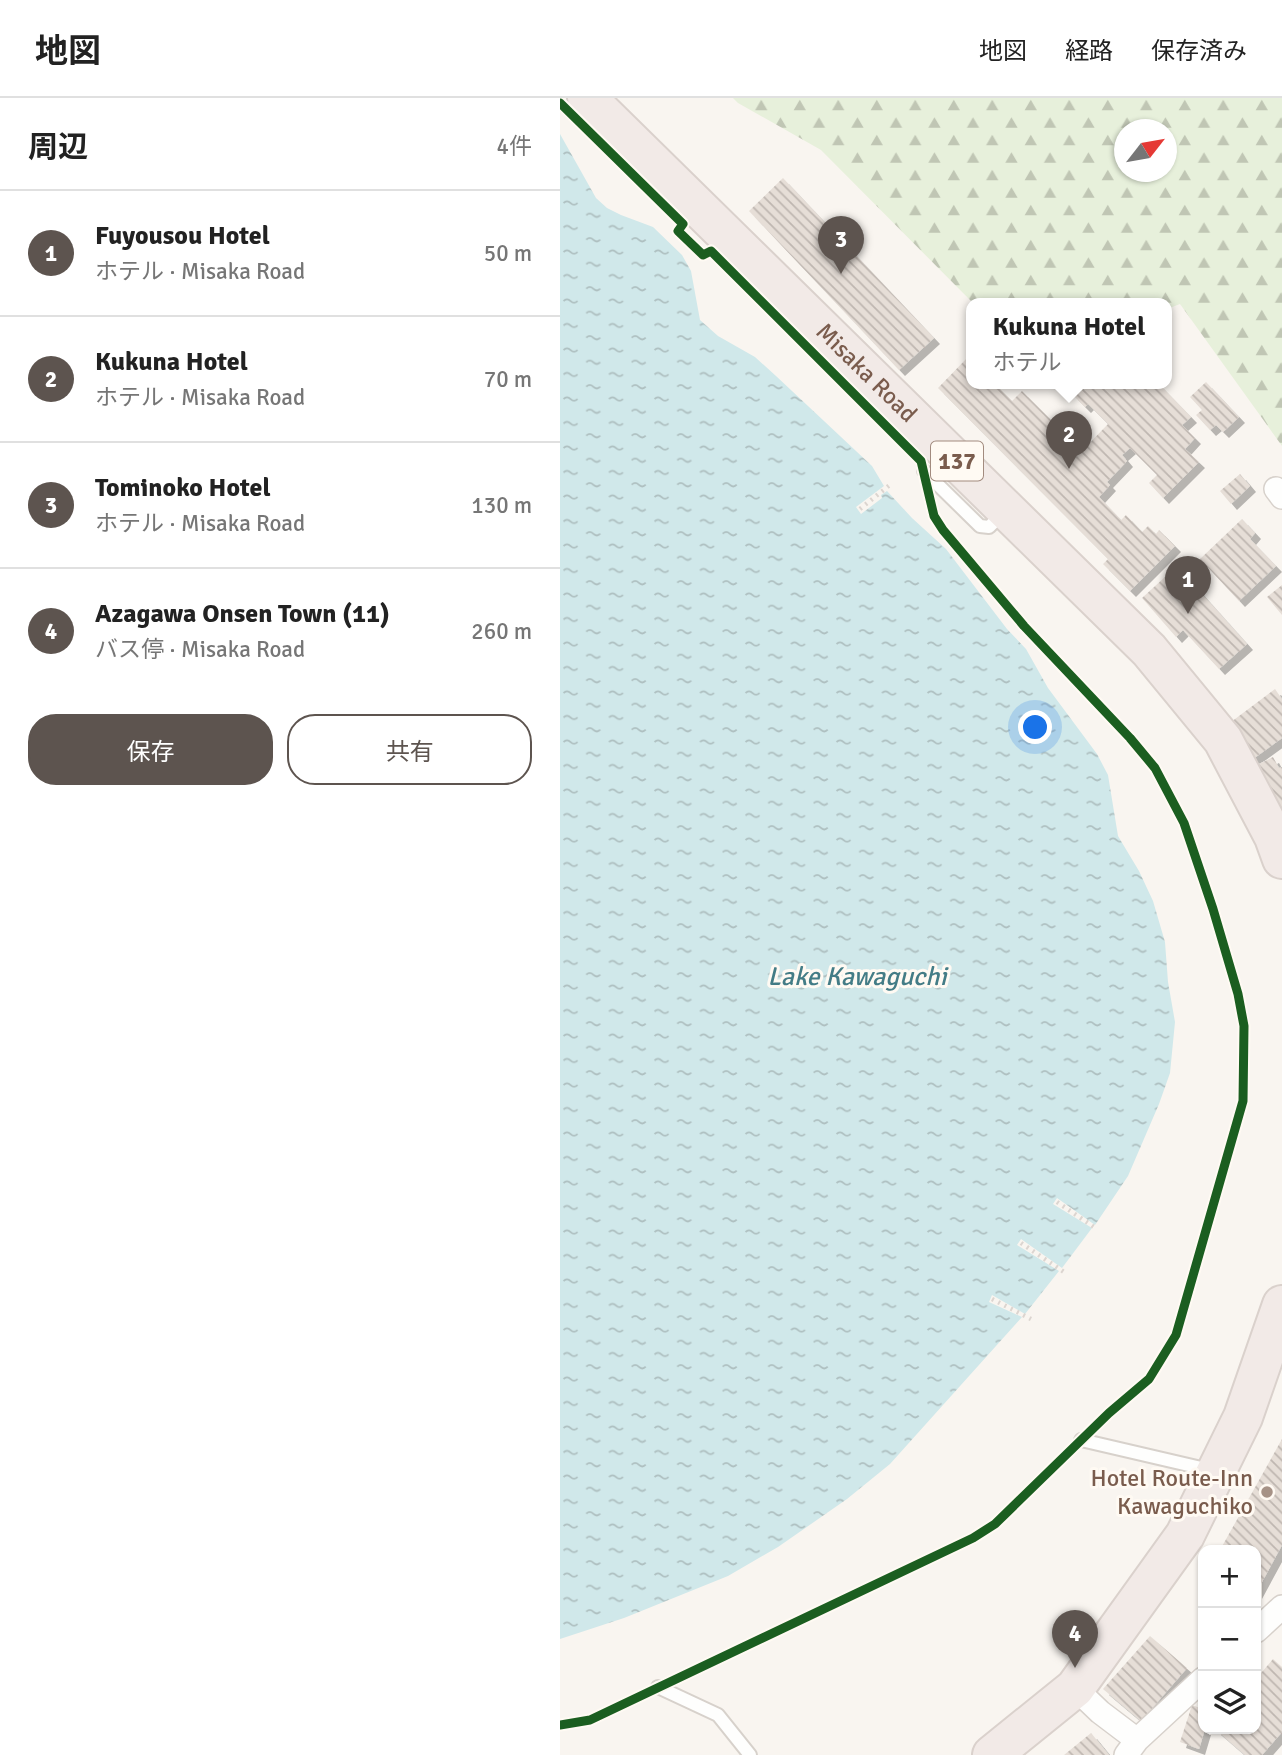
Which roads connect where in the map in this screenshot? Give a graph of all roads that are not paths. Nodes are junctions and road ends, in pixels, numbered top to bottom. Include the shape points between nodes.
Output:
1 (586, 98) edge
2 (923, 471) dead end
3 (1006, 509) junction
4 (1282, 859) edge
5 (1282, 1305) edge
6 (1081, 1440) dead end
7 (1216, 1472) junction
8 (1282, 1607) edge
9 (1261, 1626) edge
10 (1198, 1684) edge
11 (658, 1687) dead end
12 (1076, 1688) junction
13 (1132, 1747) edge
14 (750, 1755) edge
15 (992, 1755) edge

1 - 3 highway, Misaka Road / 137
2 - 3 lane via 980,526 989,527
3 - 4 highway, Misaka Road / 137 via 1149,650 1223,740
5 - 7 highway via 1243,1417
6 - 7 lane
7 - 12 highway via 1185,1535
8 - 9 street
10 - 13 street
11 - 14 lane via 718,1715
12 - 13 street
12 - 15 highway

